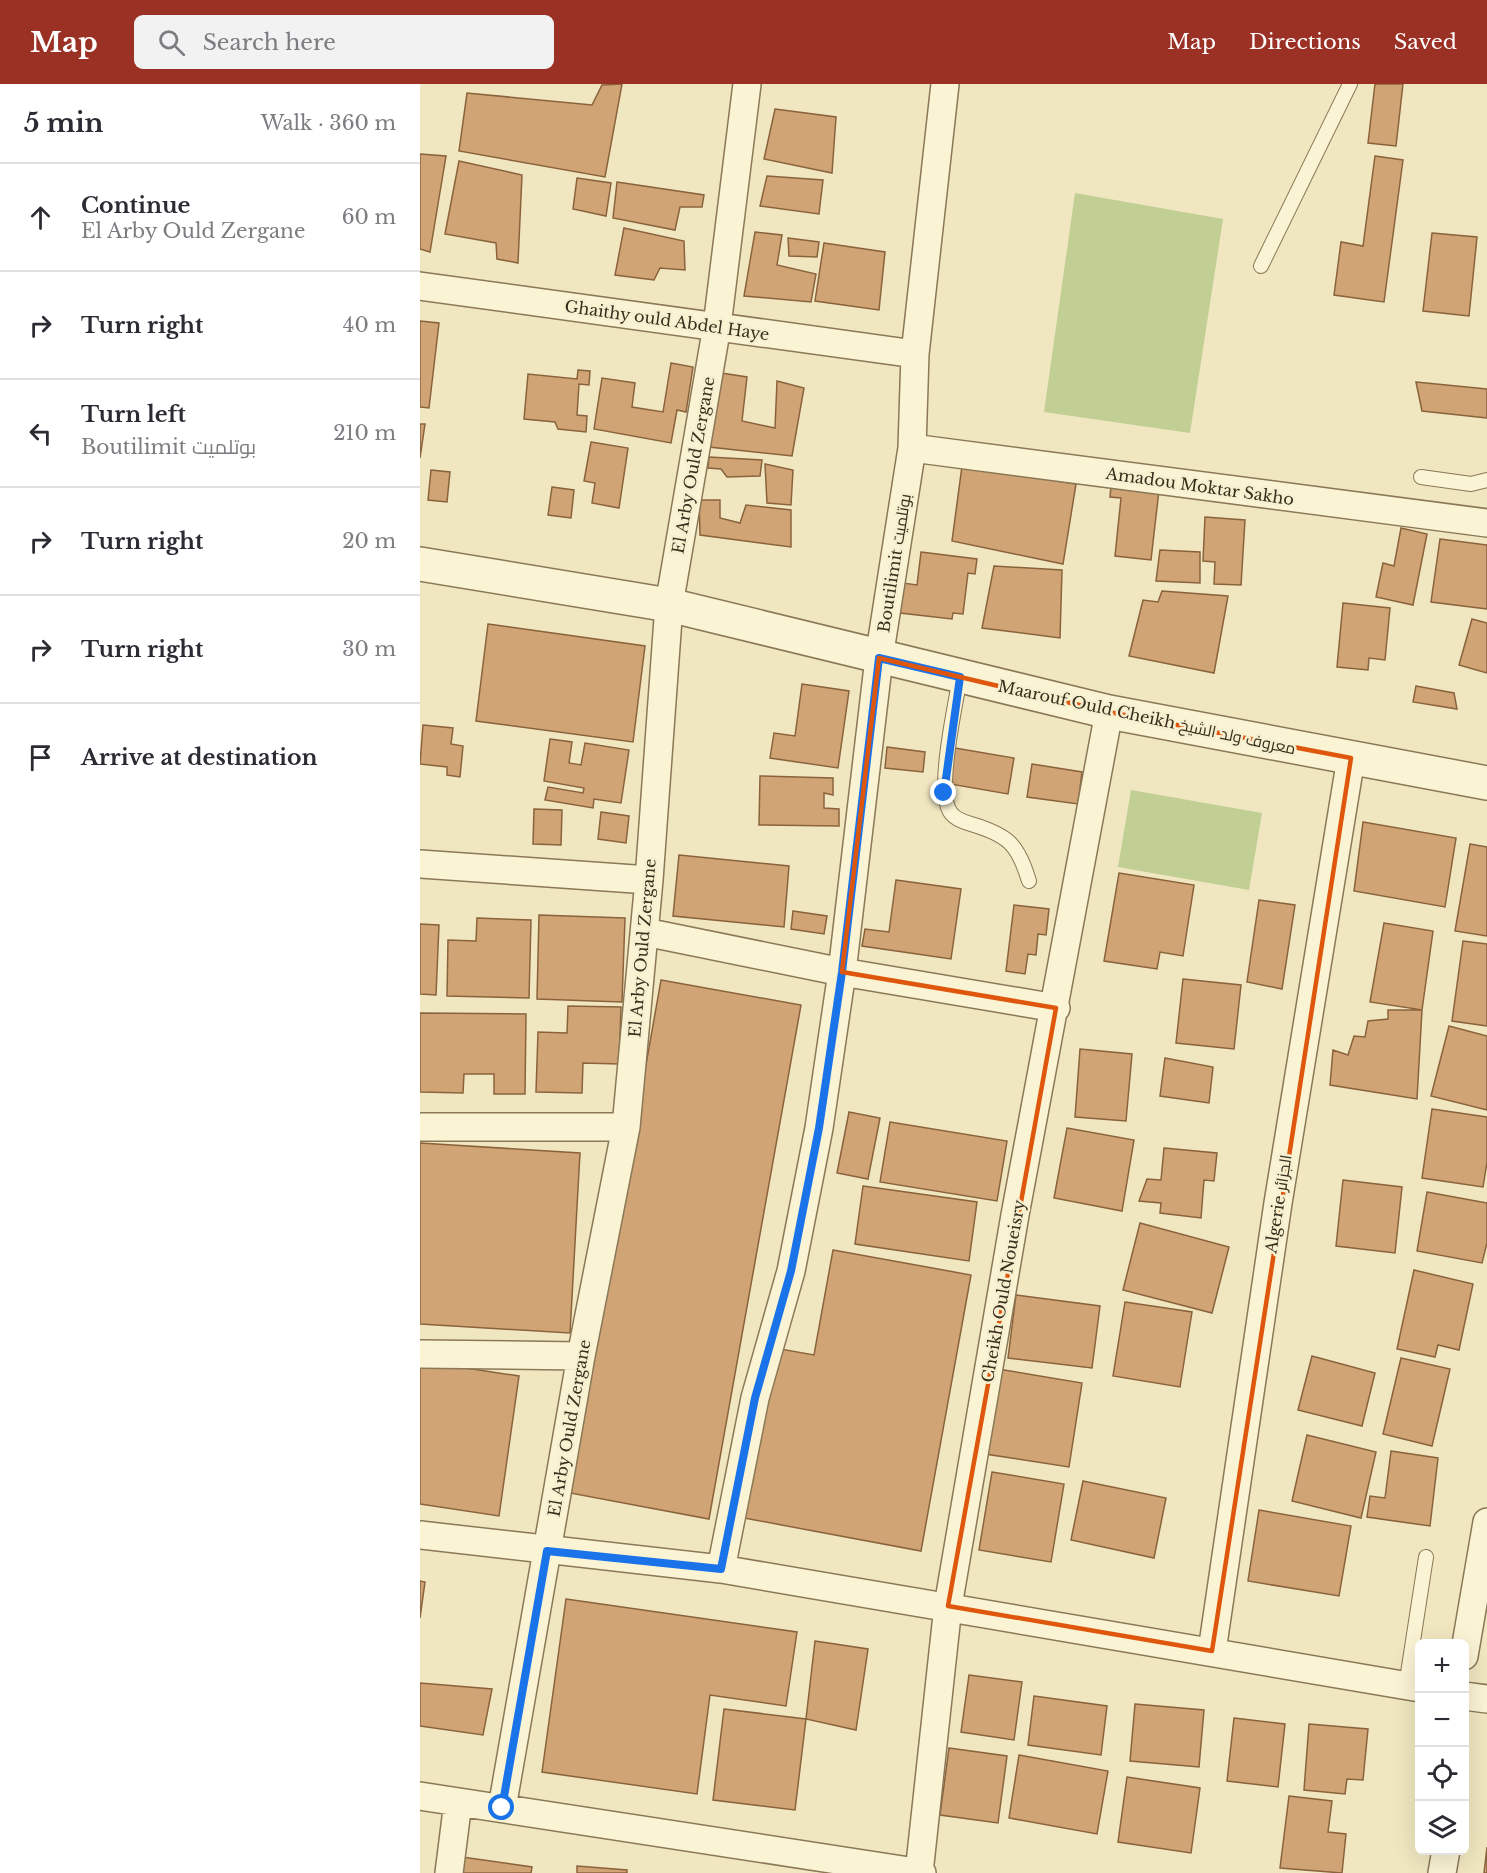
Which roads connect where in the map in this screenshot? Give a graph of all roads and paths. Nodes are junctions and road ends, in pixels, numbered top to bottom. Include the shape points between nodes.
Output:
1 (747, 84) edge
2 (945, 84) edge
3 (1350, 84) edge
4 (1261, 266) dead end
5 (420, 286) edge
6 (717, 326) junction
7 (915, 354) junction
8 (912, 448) junction
9 (1422, 477) dead end
10 (1487, 480) edge
11 (1487, 523) edge
12 (420, 564) edge
13 (669, 605) junction
14 (879, 658) junction
15 (960, 677) junction
16 (1109, 712) junction
17 (1351, 758) junction
18 (1487, 783) edge
19 (420, 864) edge
20 (649, 880) junction
21 (1029, 881) dead end
22 (645, 932) junction
23 (842, 972) junction
24 (1056, 1008) junction
25 (420, 1127) edge
26 (626, 1127) junction
27 (420, 1354) edge
28 (582, 1356) junction
29 (1487, 1522) edge
30 (420, 1535) edge
31 (547, 1551) junction
32 (1426, 1557) dead end
33 (721, 1569) junction
34 (948, 1606) junction
35 (1467, 1639) edge
36 (1212, 1651) junction
37 (1413, 1687) edge
38 (1469, 1697) edge
39 (1487, 1699) edge
40 (420, 1796) edge
41 (458, 1802) junction
42 (502, 1808) junction
43 (1445, 1855) edge
44 (449, 1873) edge
45 (920, 1873) edge
46 (1442, 1873) edge

1 - 6 street, El Arby Ould Zergane
2 - 7 street, Boutilimit بوتلميت
3 - 4 lane
5 - 6 street, Ghaithy ould Abdel Haye
6 - 7 street, Ghaithy ould Abdel Haye
6 - 13 street, El Arby Ould Zergane
7 - 8 street, Boutilimit بوتلميت
8 - 11 street, Amadou Moktar Sakho
8 - 14 street, Boutilimit بوتلميت
9 - 10 lane via 1471,484
12 - 13 street, Maarouf Ould Cheikh معروف ولد الشيخ
13 - 14 street, Maarouf Ould Cheikh معروف ولد الشيخ
13 - 20 street, El Arby Ould Zergane
14 - 15 street, Maarouf Ould Cheikh معروف ولد الشيخ
14 - 23 street, Boutilimit بوتلميت
15 - 16 street, Maarouf Ould Cheikh معروف ولد الشيخ
15 - 21 lane via 945,771 944,793 950,813 1008,840 1021,856
16 - 17 street, Maarouf Ould Cheikh معروف ولد الشيخ
16 - 24 street, Cheikh Ould Noueisry
17 - 18 street, Maarouf Ould Cheikh معروف ولد الشيخ
17 - 36 street, Algerie الجزائر via 1278,1203
19 - 20 street
20 - 22 street, El Arby Ould Zergane
22 - 23 street
22 - 26 street, El Arby Ould Zergane
23 - 24 street
23 - 33 street, Boutilimit بوتلميت via 819,1128 791,1271 755,1398
24 - 34 street, Cheikh Ould Noueisry via 1015,1215
25 - 26 street
26 - 28 street, El Arby Ould Zergane
27 - 28 street
28 - 31 street, El Arby Ould Zergane
29 - 35 street
30 - 31 street
31 - 33 street
31 - 42 street, El Arby Ould Zergane
32 - 37 lane
33 - 34 street
34 - 36 street
34 - 45 street, Cheikh Ould Noueisry
36 - 37 street
38 - 39 street
40 - 41 street
41 - 42 street
41 - 44 street
42 - 45 street
43 - 46 street

